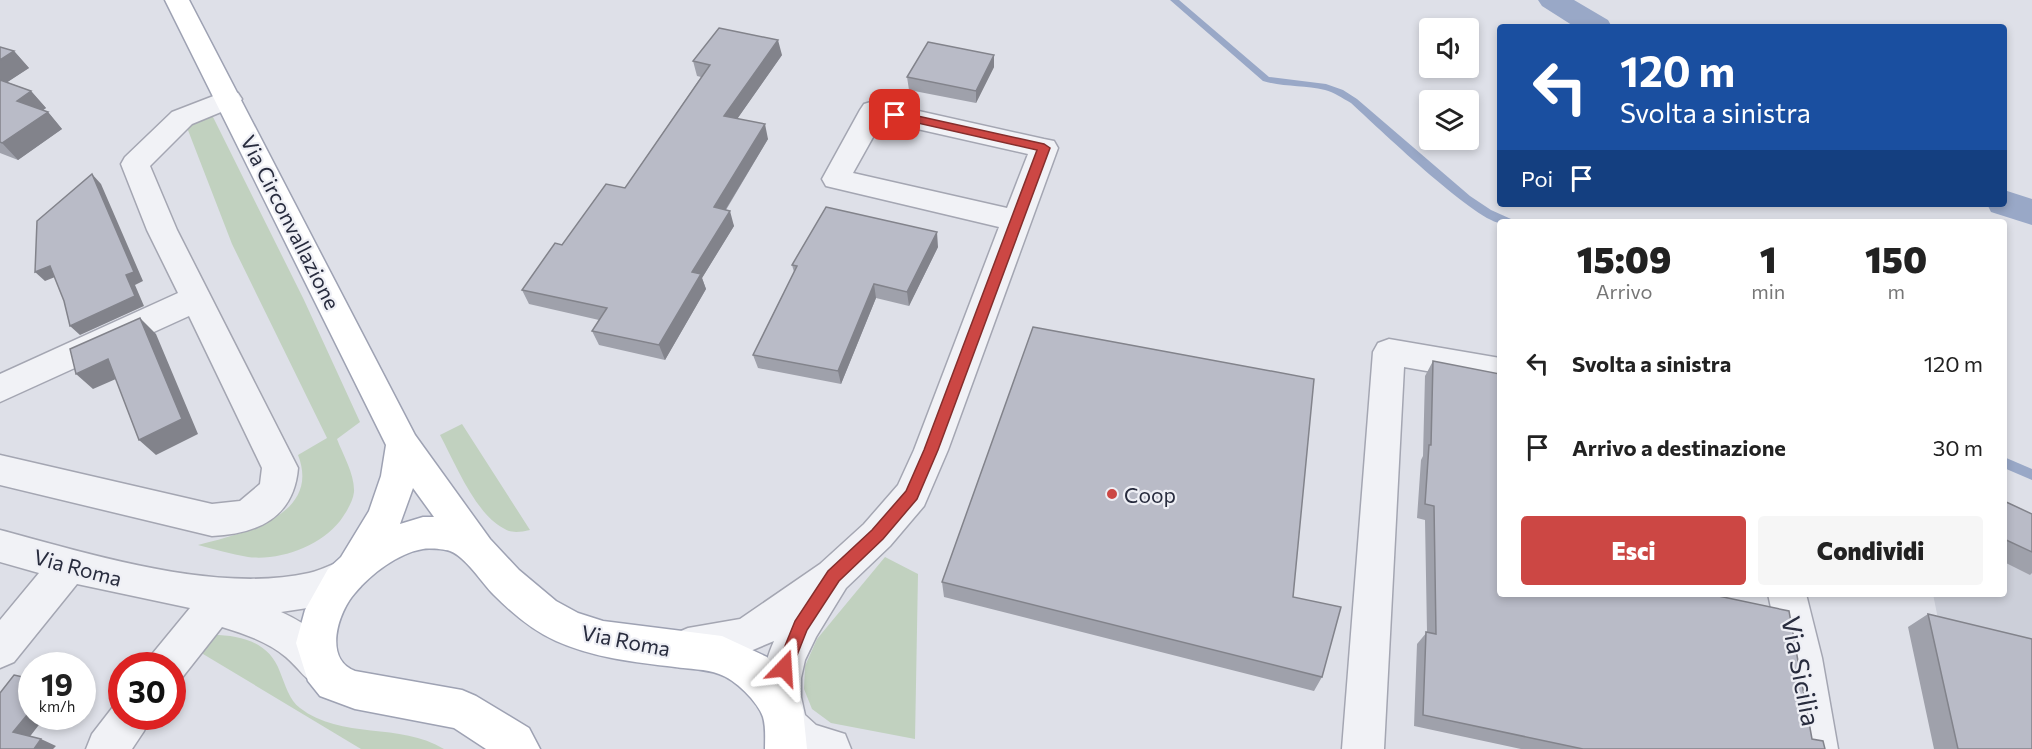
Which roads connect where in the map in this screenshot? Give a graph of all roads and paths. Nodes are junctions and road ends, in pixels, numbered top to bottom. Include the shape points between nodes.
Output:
1 (177, 0) edge
2 (229, 99) junction
3 (1017, 221) junction
4 (197, 298) junction
5 (1497, 370) edge
6 (0, 389) edge
7 (403, 445) junction
8 (0, 470) edge
9 (0, 546) edge
10 (477, 550) junction
11 (70, 565) junction
12 (347, 575) junction
13 (833, 576) junction
14 (156, 586) junction
15 (1788, 597) edge
16 (215, 607) junction
17 (0, 649) edge
18 (665, 649) junction
19 (178, 652) edge
20 (322, 668) junction
21 (121, 730) edge
22 (784, 730) edge
23 (107, 749) edge
24 (519, 749) edge
25 (830, 749) edge
26 (1363, 749) edge
27 (1818, 749) edge

1 - 2 main road, Via Circonvallazione
2 - 4 street via 182,118 135,164 162,230
2 - 7 main road, Via Circonvallazione
3 - 3 street via 1044,148 874,110 836,179
3 - 13 street via 911,495 877,535
4 - 6 street
4 - 8 street via 280,468 278,490 269,503 237,519 212,520
5 - 26 street via 1389,352
7 - 10 main road, Via Circonvallazione
7 - 12 main road via 401,474 384,522
9 - 11 street, Via Roma
10 - 12 main road, Via Roma via 458,535 423,533 373,553
10 - 18 main road, Via Roma via 542,614 603,639
11 - 14 street, Via Roma
11 - 17 street
12 - 14 street, Via Roma via 310,592 266,596
12 - 20 main road, Via Roma via 324,610 316,643
13 - 18 street via 753,633 703,646
13 - 22 street via 790,649 783,679
14 - 16 street, Via Roma
15 - 27 street, Via Sicilia via 1803,658
16 - 19 street
16 - 20 street, Via Roma via 297,640 312,652
18 - 22 main road, Via Roma via 722,655 753,670
20 - 24 main road, Via Roma via 334,682 355,690 462,710
21 - 23 street
22 - 25 street via 790,729 796,736

